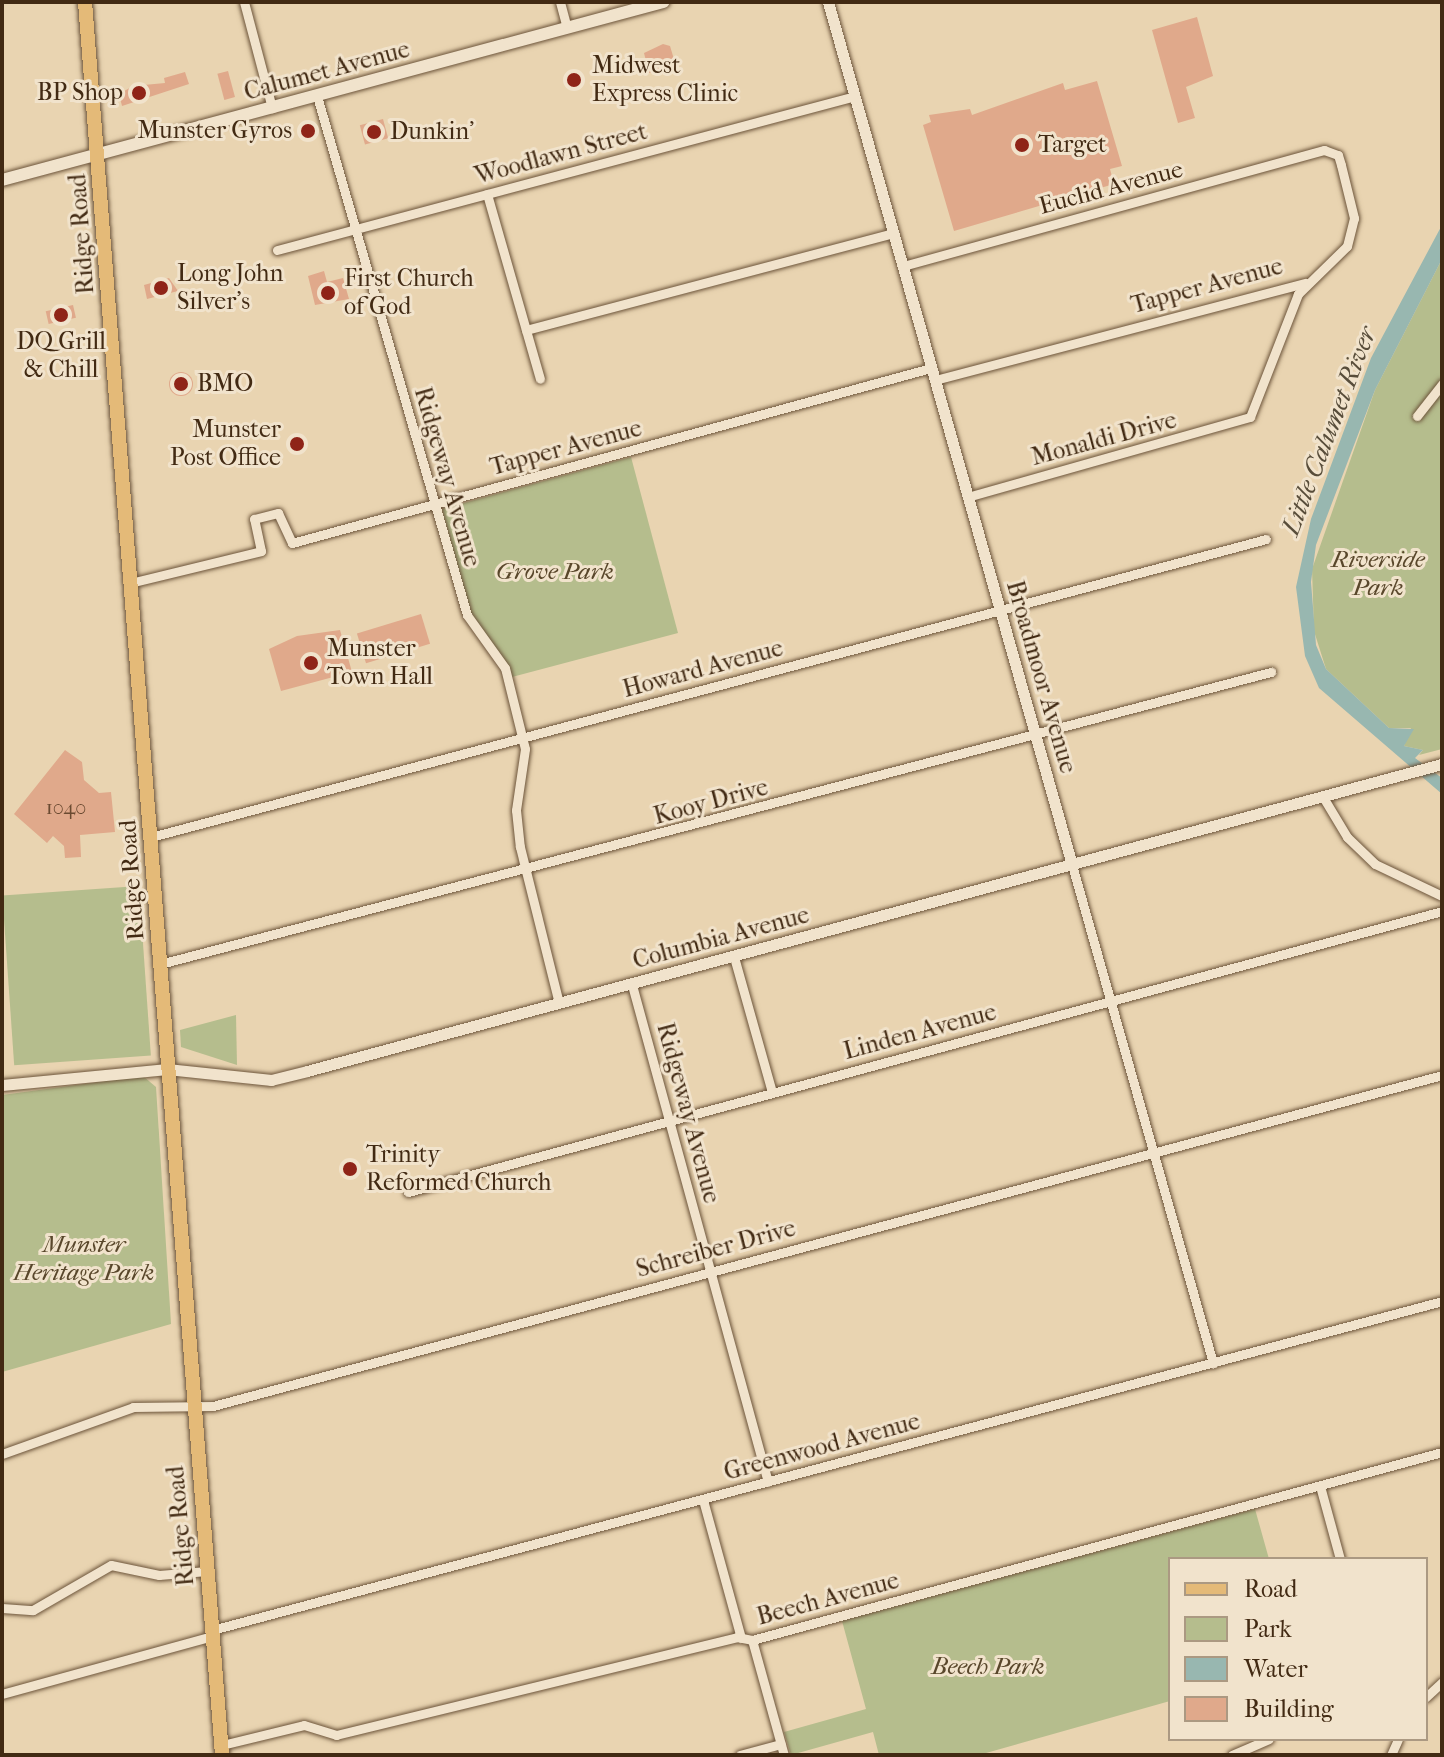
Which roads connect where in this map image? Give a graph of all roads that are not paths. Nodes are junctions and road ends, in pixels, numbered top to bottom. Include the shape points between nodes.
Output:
1 (85, 2) edge
2 (244, 2) edge
3 (560, 2) edge
4 (663, 2) edge
5 (828, 2) edge
6 (567, 28) junction
7 (317, 96) junction
8 (855, 96) junction
9 (272, 108) junction
10 (98, 155) junction
11 (2, 180) edge
12 (487, 194) junction
13 (354, 230) junction
14 (893, 233) junction
15 (277, 250) dead end
16 (903, 266) junction
17 (1305, 283) junction
18 (526, 330) junction
19 (931, 368) junction
20 (540, 379) dead end
21 (935, 380) junction
22 (1442, 384) edge
23 (1417, 416) dead end
24 (968, 497) junction
25 (435, 504) junction
26 (1266, 539) dead end
27 (130, 583) junction
28 (1000, 612) junction
29 (1271, 672) dead end
30 (520, 736) junction
31 (1036, 737) junction
32 (1442, 764) edge
33 (1323, 797) junction
34 (151, 837) junction
35 (1072, 865) junction
36 (527, 870) junction
37 (1442, 896) edge
38 (1442, 911) edge
39 (734, 957) junction
40 (160, 964) junction
41 (632, 985) junction
42 (1111, 1001) junction
43 (559, 1003) junction
44 (167, 1069) junction
45 (1442, 1075) edge
46 (2, 1085) edge
47 (772, 1092) junction
48 (669, 1119) junction
49 (1153, 1154) junction
50 (408, 1192) dead end
51 (710, 1271) junction
52 (1442, 1301) edge
53 (1213, 1363) junction
54 (194, 1409) junction
55 (1442, 1452) edge
56 (2, 1454) edge
57 (768, 1482) junction
58 (1320, 1486) junction
59 (703, 1500) junction
60 (1339, 1557) edge
61 (207, 1571) junction
62 (2, 1608) edge
63 (212, 1633) junction
64 (741, 1638) junction
65 (752, 1640) junction
66 (2, 1694) edge
67 (1264, 1741) edge
68 (781, 1744) junction
69 (222, 1750) edge
70 (740, 1755) edge
71 (784, 1755) edge
72 (1232, 1755) edge

1 - 10 main road, Ridge Road
2 - 9 street
3 - 6 street
4 - 6 main road, Calumet Avenue
5 - 8 street, Broadmoor Avenue
6 - 7 main road, Calumet Avenue
7 - 9 main road, Calumet Avenue
7 - 13 street, Ridgeway Avenue
8 - 12 street, Woodlawn Street
8 - 14 street, Broadmoor Avenue
9 - 10 main road, Calumet Avenue
10 - 11 main road, Calumet Avenue
10 - 27 main road, Ridge Road
12 - 13 street, Woodlawn Street
12 - 18 street
13 - 15 street, Woodlawn Street
13 - 25 street, Ridgeway Avenue
14 - 16 street, Broadmoor Avenue
14 - 18 street
16 - 17 street, Euclid Avenue via 1329,150 1341,165 1354,218 1340,257
16 - 19 street, Broadmoor Avenue
17 - 21 street, Tapper Avenue
17 - 24 street, Monaldi Drive via 1250,417
18 - 20 street
19 - 21 street, Broadmoor Avenue
19 - 25 street, Tapper Avenue
21 - 24 street, Broadmoor Avenue
22 - 23 street
24 - 28 street, Broadmoor Avenue
25 - 27 street, Tapper Avenue via 292,543 278,513 254,519 261,551
25 - 30 street, Ridgeway Avenue via 467,615 505,668
26 - 28 street, Howard Avenue
27 - 34 main road, Ridge Road
28 - 30 street, Howard Avenue
28 - 31 street, Broadmoor Avenue
29 - 31 street, Kooy Drive
30 - 34 street, Howard Avenue via 444,762
30 - 36 street, Ridgeway Avenue via 526,757 516,810
31 - 35 street, Broadmoor Avenue
31 - 36 street, Kooy Drive
32 - 33 street, Columbia Avenue
33 - 35 street, Columbia Avenue
33 - 37 street via 1347,837 1375,864
34 - 40 main road, Ridge Road
35 - 39 street, Columbia Avenue
35 - 42 street, Broadmoor Avenue
36 - 40 street, Kooy Drive
36 - 43 street, Ridgeway Avenue
38 - 42 street, Linden Avenue
39 - 41 street, Columbia Avenue
39 - 47 street
40 - 44 main road, Ridge Road
41 - 43 street, Columbia Avenue
41 - 48 street, Ridgeway Avenue
42 - 47 street, Linden Avenue
42 - 49 street, Broadmoor Avenue
43 - 44 street, Columbia Avenue via 271,1080
44 - 46 street, Columbia Avenue
44 - 54 main road, Ridge Road
45 - 49 street, Schreiber Drive
47 - 48 street, Linden Avenue
48 - 50 street, Linden Avenue
48 - 51 street, Ridgeway Avenue
49 - 51 street, Schreiber Drive
49 - 53 street, Broadmoor Avenue
51 - 54 street, Schreiber Drive
51 - 57 street, Ridgeway Avenue
52 - 53 street, Greenwood Avenue
53 - 57 street, Greenwood Avenue
54 - 56 street, Schreiber Drive via 133,1407
54 - 61 main road, Ridge Road
55 - 58 street, Beech Avenue
57 - 59 street, Greenwood Avenue
58 - 60 street
58 - 65 street, Beech Avenue
59 - 63 street, Greenwood Avenue
59 - 64 street
61 - 62 street via 159,1575 111,1565 33,1610
61 - 63 main road, Ridge Road
63 - 66 street, Greenwood Avenue
63 - 69 main road, Ridge Road
64 - 65 street, Beech Avenue
64 - 69 street, Beech Avenue via 336,1735 304,1725
65 - 68 street
67 - 72 street
68 - 70 street
68 - 71 street

